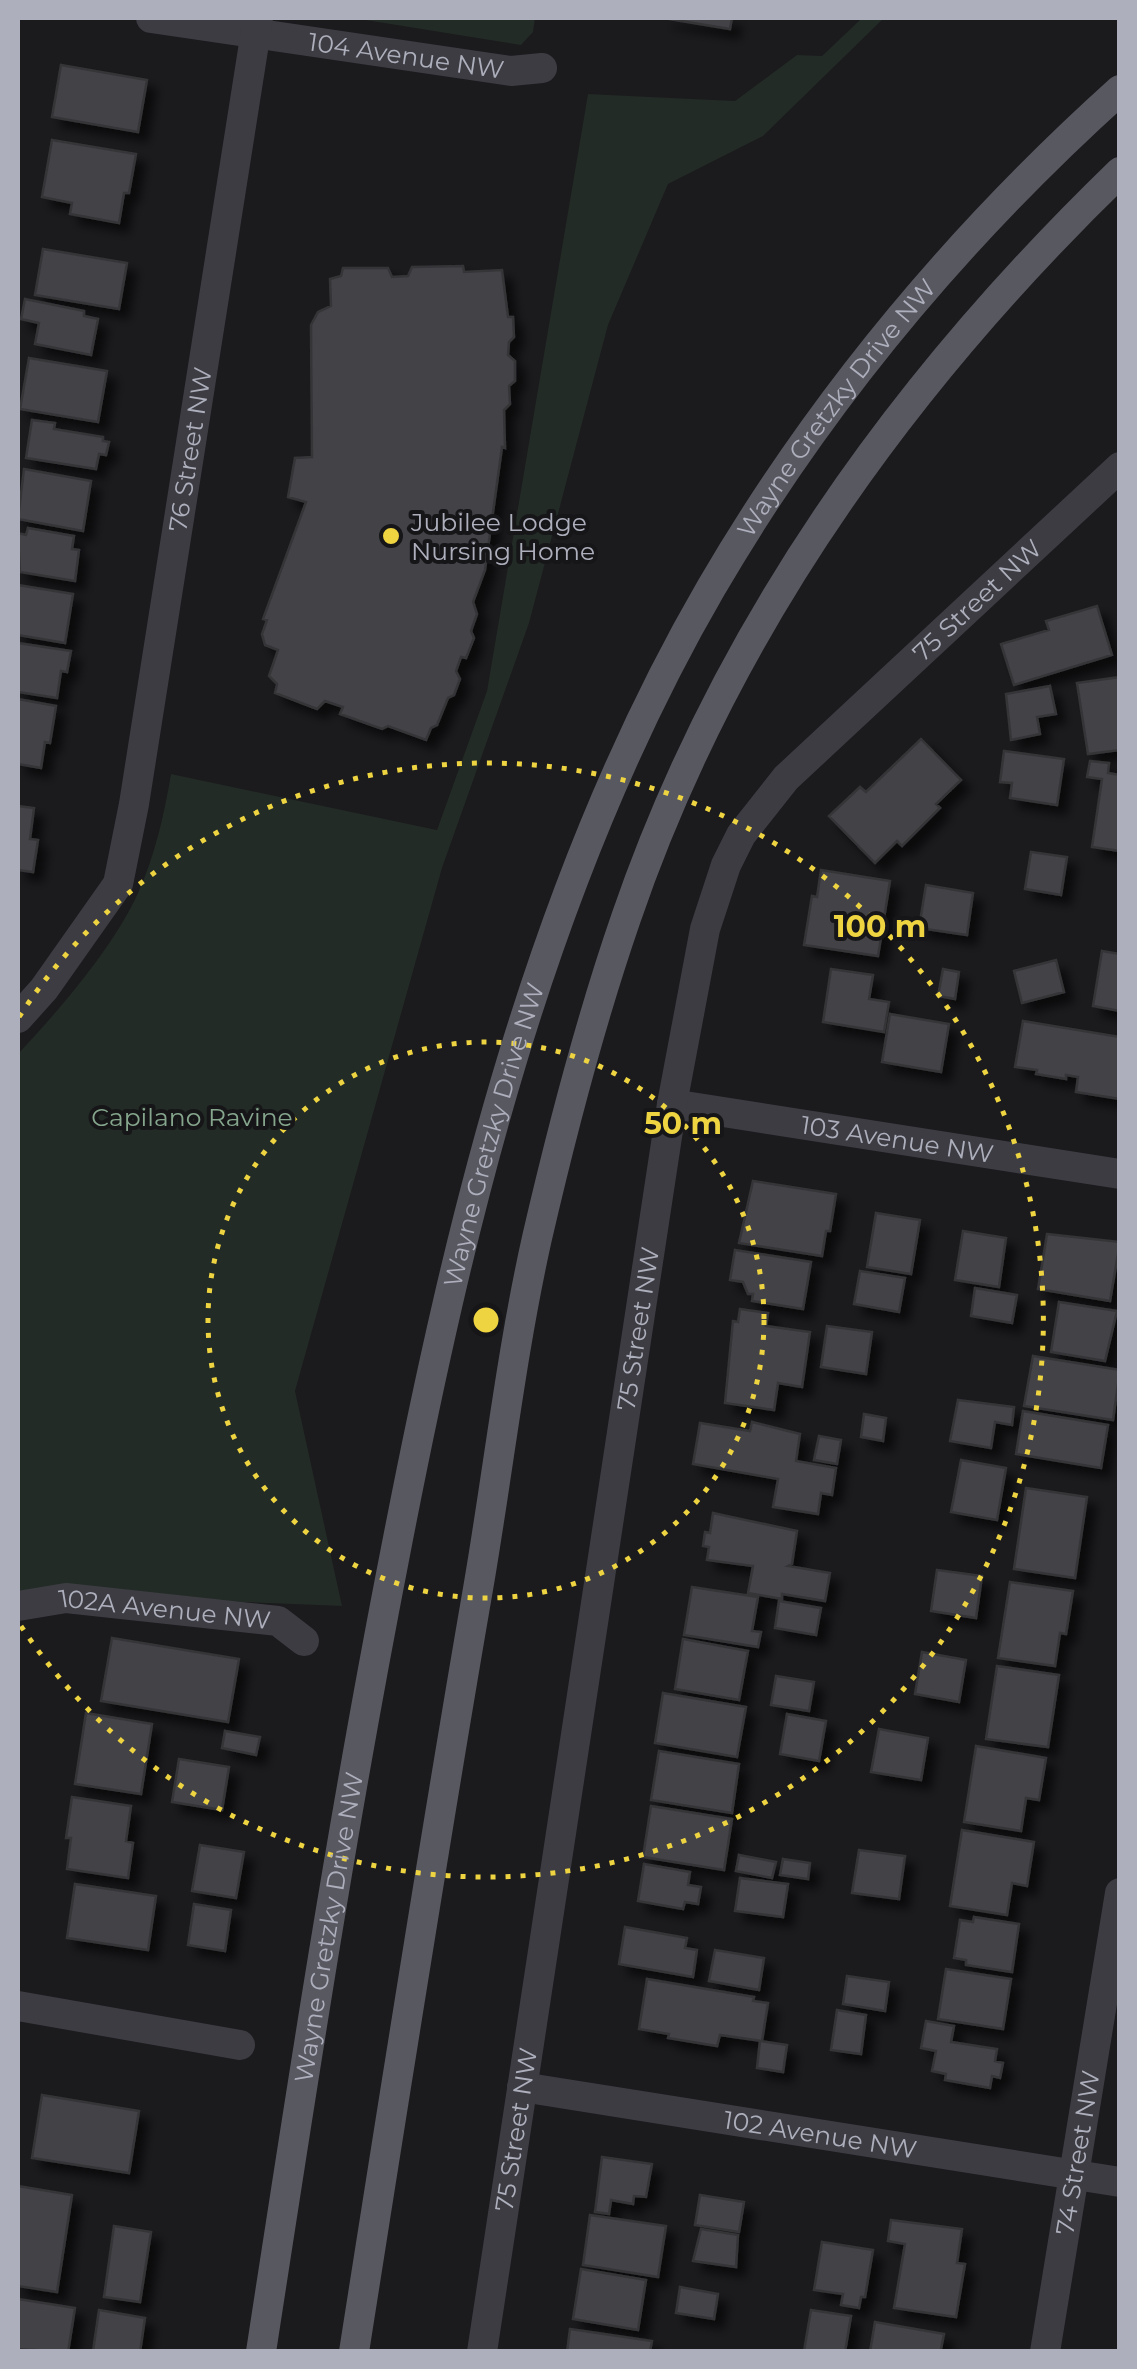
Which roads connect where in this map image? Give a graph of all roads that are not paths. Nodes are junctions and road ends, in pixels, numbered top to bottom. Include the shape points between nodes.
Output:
1 (151, 18) edge
2 (257, 26) edge
3 (542, 68) dead end
4 (1120, 90) edge
5 (1120, 172) edge
6 (1118, 471) edge
7 (18, 1018) edge
8 (672, 1104) junction
9 (1120, 1174) edge
10 (18, 1606) edge
11 (304, 1641) dead end
12 (1120, 1893) edge
13 (18, 2006) edge
14 (240, 2045) dead end
15 (522, 2088) junction
16 (1074, 2175) junction
17 (1120, 2182) edge
18 (261, 2352) edge
19 (354, 2352) edge
20 (482, 2352) edge
21 (1045, 2352) edge

1 - 2 street, 104 Avenue NW
2 - 3 street, 104 Avenue NW via 511,71
2 - 7 street, 76 Street NW via 118,884
4 - 18 main road, Wayne Gretzky Drive NW via 944,267 793,459 666,671 569,894 464,1236 416,1442 331,1900
5 - 19 main road, Wayne Gretzky Drive NW via 990,306 845,488 724,693 627,914 536,1242
6 - 8 street, 75 Street NW via 762,805 714,896
8 - 9 street, 103 Avenue NW
8 - 15 street, 75 Street NW
10 - 11 street, 102A Avenue NW via 66,1598 278,1621
12 - 16 street, 74 Street NW
13 - 14 street
15 - 16 street, 102 Avenue NW
15 - 20 street, 75 Street NW
16 - 17 street, 102 Avenue NW
16 - 21 street, 74 Street NW

